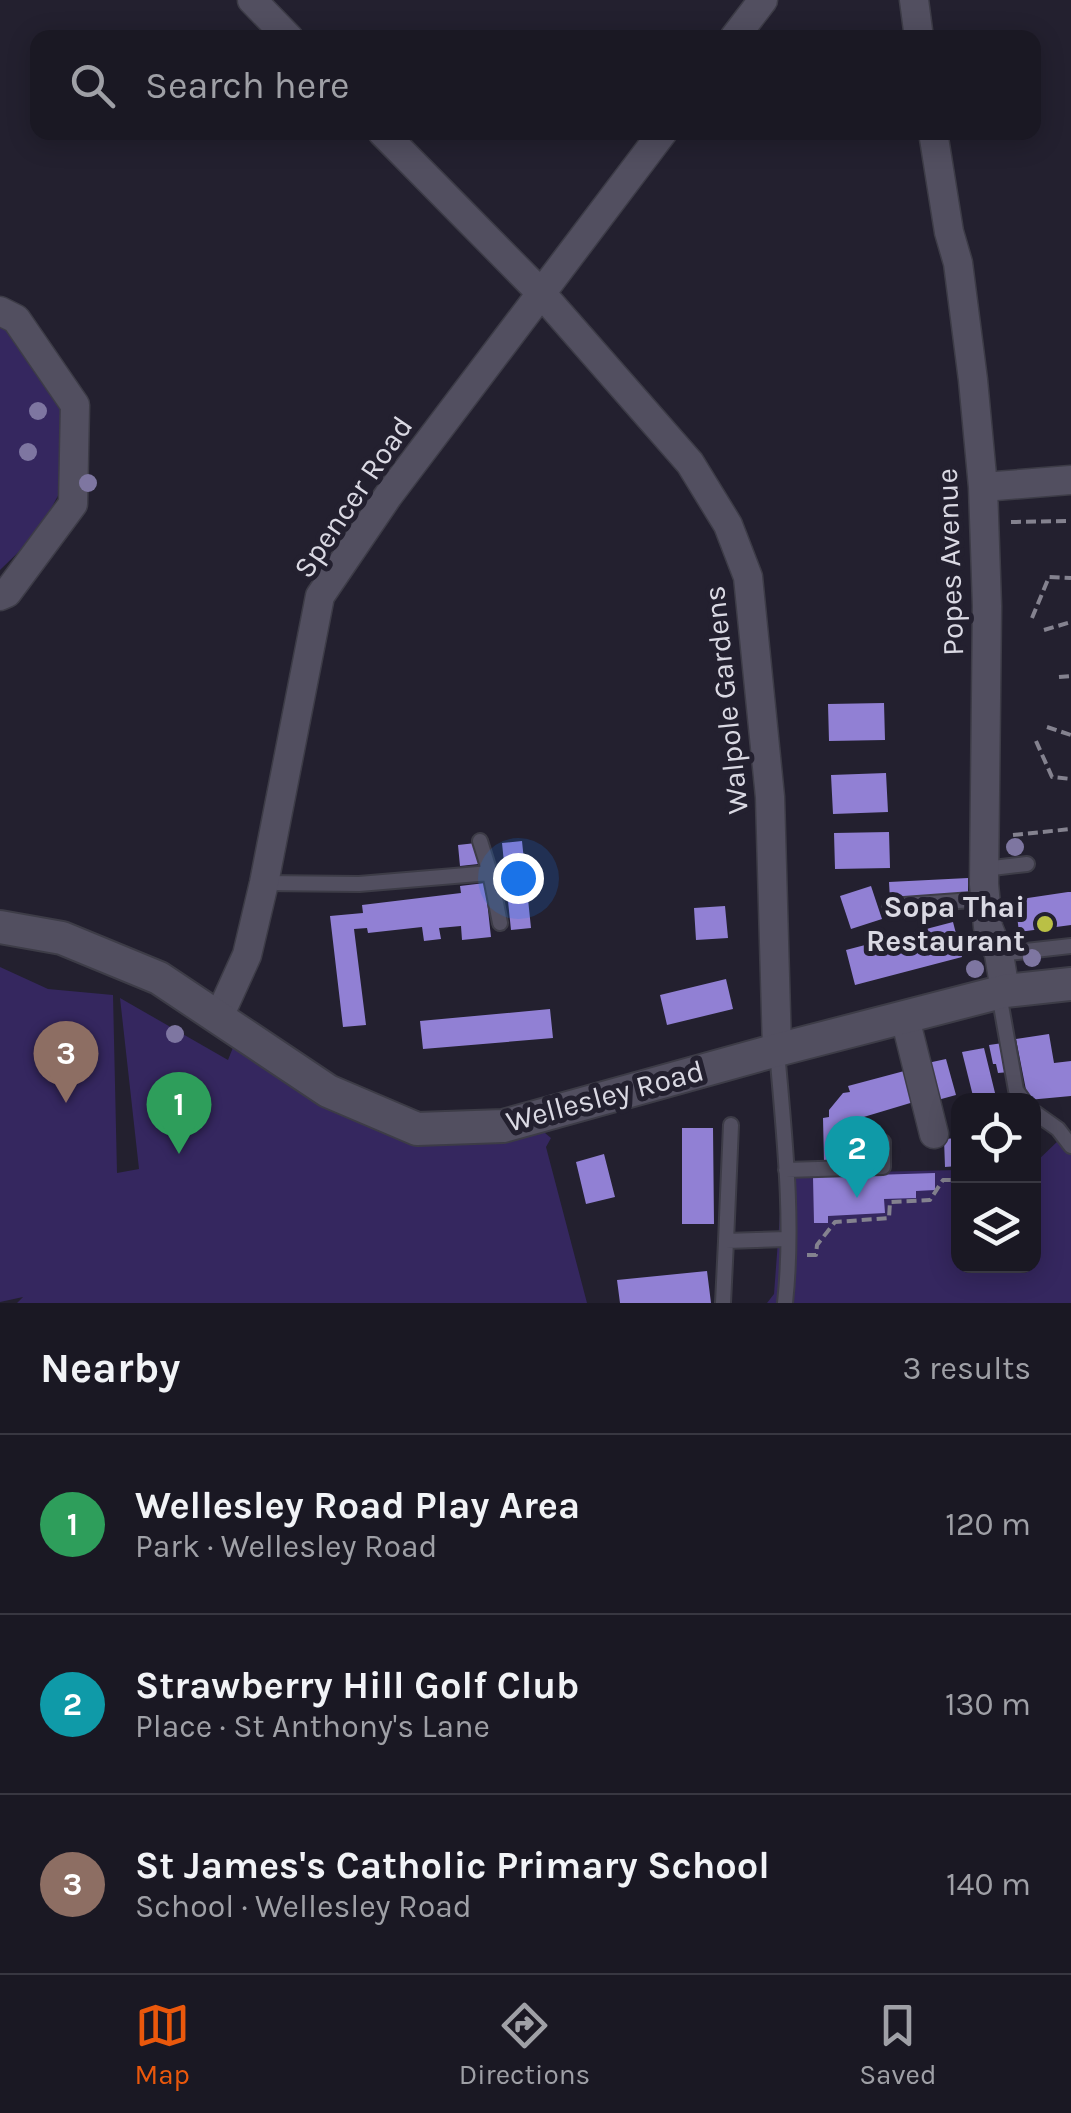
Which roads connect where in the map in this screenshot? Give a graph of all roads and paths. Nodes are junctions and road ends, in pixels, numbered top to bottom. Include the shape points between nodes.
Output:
1 (252, 0) edge
2 (762, 0) edge
3 (914, 0) edge
4 (280, 30) edge
5 (740, 30) edge
6 (918, 30) edge
7 (390, 140) edge
8 (656, 140) edge
9 (935, 140) edge
10 (541, 294) junction
11 (0, 311) edge
12 (1071, 480) edge
13 (982, 487) junction
14 (1071, 521) edge
15 (984, 522) junction
16 (1071, 578) edge
17 (0, 596) edge
18 (1032, 618) dead end
19 (1071, 622) edge
20 (1044, 630) dead end
21 (1059, 676) dead end
22 (1071, 676) edge
23 (1047, 726) dead end
24 (1071, 734) edge
25 (1036, 742) dead end
26 (1071, 778) edge
27 (1060, 822) dead end
28 (1071, 828) edge
29 (1055, 830) junction
30 (1013, 835) dead end
31 (480, 842) dead end
32 (1027, 864) dead end
33 (984, 870) junction
34 (490, 872) junction
35 (264, 883) junction
36 (986, 899) junction
37 (890, 906) dead end
38 (500, 923) dead end
39 (0, 927) edge
40 (1071, 946) edge
41 (998, 954) junction
42 (1071, 984) edge
43 (1002, 992) junction
44 (218, 1018) junction
45 (905, 1018) junction
46 (777, 1050) junction
47 (1018, 1093) edge
48 (1041, 1117) edge
49 (731, 1125) dead end
50 (934, 1134) dead end
51 (883, 1142) dead end
52 (1071, 1146) edge
53 (786, 1170) junction
54 (951, 1180) edge
55 (787, 1239) junction
56 (726, 1241) junction
57 (788, 1256) junction
58 (723, 1303) edge
59 (785, 1303) edge

1 - 4 street
2 - 5 street
3 - 6 street
7 - 10 street, Walpole Gardens
8 - 10 street, Spencer Road
9 - 13 street, Popes Avenue via 958,263
10 - 35 street, Spencer Road via 320,596
10 - 46 street, Walpole Gardens via 690,463 728,525 748,577 770,797
11 - 17 street via 16,319 75,405 73,504
12 - 13 street
13 - 15 street, Popes Avenue
14 - 15 path
15 - 33 street, Popes Avenue
16 - 18 path via 1049,577
19 - 20 path
21 - 22 path
23 - 24 path
25 - 26 path via 1052,777
27 - 29 path
28 - 29 path
29 - 30 path
31 - 34 lane
32 - 33 lane
33 - 36 street, Popes Avenue
34 - 35 lane via 359,884
34 - 38 lane
35 - 44 street, Spencer Road via 247,955
36 - 37 lane
36 - 41 street, Popes Avenue
39 - 44 street, Wellesley Road via 62,938 159,978
40 - 41 lane
41 - 43 street, Popes Avenue
42 - 43 street, Wellesley Road
43 - 45 street, Wellesley Road
43 - 47 lane
44 - 46 street, Wellesley Road via 328,1091 417,1129 503,1126
45 - 46 street, Wellesley Road
45 - 50 street
46 - 53 lane
48 - 52 lane
49 - 56 lane
51 - 53 lane via 884,1168
53 - 55 lane
54 - 57 path via 930,1200 890,1202 889,1218 835,1222 816,1255
55 - 56 lane
55 - 57 lane
56 - 58 lane
57 - 59 lane

